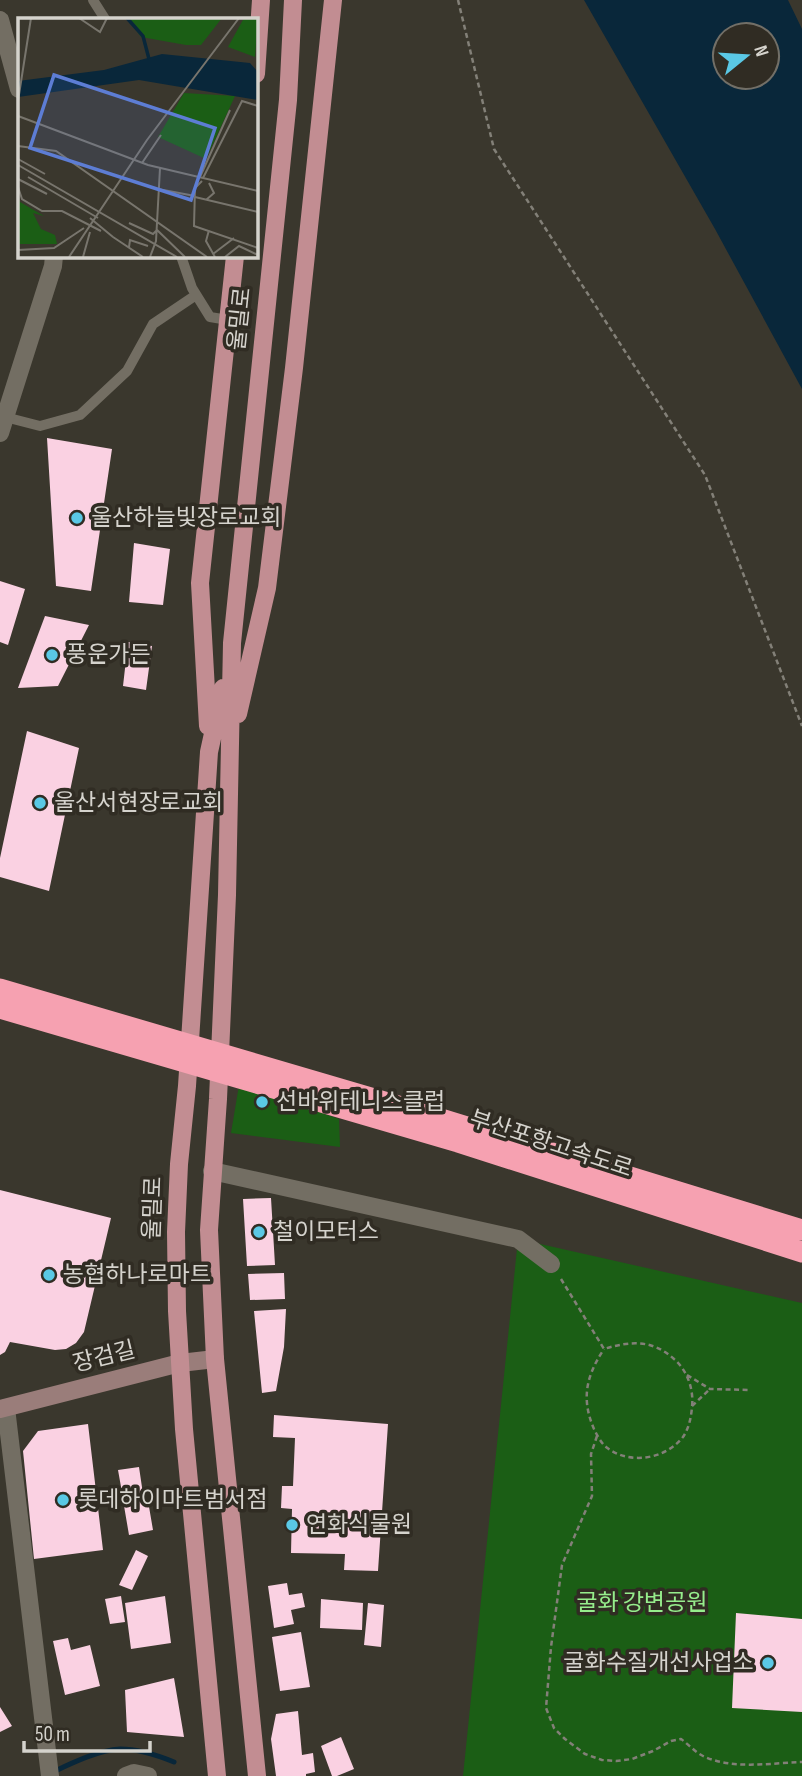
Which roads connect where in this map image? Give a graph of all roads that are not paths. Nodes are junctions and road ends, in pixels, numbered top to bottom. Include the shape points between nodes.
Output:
1 (93, 0) edge
2 (261, 0) edge
3 (292, 0) edge
4 (333, 0) edge
5 (104, 18) edge
6 (0, 20) edge
7 (257, 59) edge
8 (18, 85) edge
9 (54, 257) edge
10 (181, 257) edge
11 (235, 257) edge
12 (196, 295) junction
13 (228, 320) junction
14 (3, 425) edge
15 (232, 643) junction
16 (209, 752) junction
17 (229, 752) junction
18 (0, 989) edge
19 (0, 1008) edge
20 (212, 1171) junction
21 (802, 1230) edge
22 (802, 1252) edge
23 (551, 1264) road end
24 (215, 1359) junction
25 (180, 1363) junction
26 (3, 1408) edge
27 (50, 1776) edge
28 (126, 1776) edge
29 (148, 1776) edge
30 (217, 1776) edge
31 (257, 1776) edge

1 - 5 lane
2 - 7 main road
3 - 15 main road, 울밀로 via 288,100
4 - 17 main road via 267,588
6 - 8 street
9 - 14 street
10 - 12 lane
11 - 13 main road
12 - 13 lane via 210,317
12 - 14 lane via 153,324 127,371 80,415 40,426
13 - 16 main road via 200,583
15 - 16 main road, 울밀로
15 - 17 main road, 울밀로
16 - 25 main road, 울밀로 via 178,1178
17 - 20 main road, 울밀로 via 227,895
18 - 21 highway, 부산포항고속도로
19 - 22 highway, 부산포항고속도로 via 458,1142
20 - 23 street via 518,1239
20 - 24 main road, 울밀로 via 209,1230
24 - 25 main road, 장검길
24 - 31 main road, 울밀로
25 - 26 main road, 장검길
25 - 30 main road, 울밀로
26 - 27 street, 장검길
28 - 29 street

